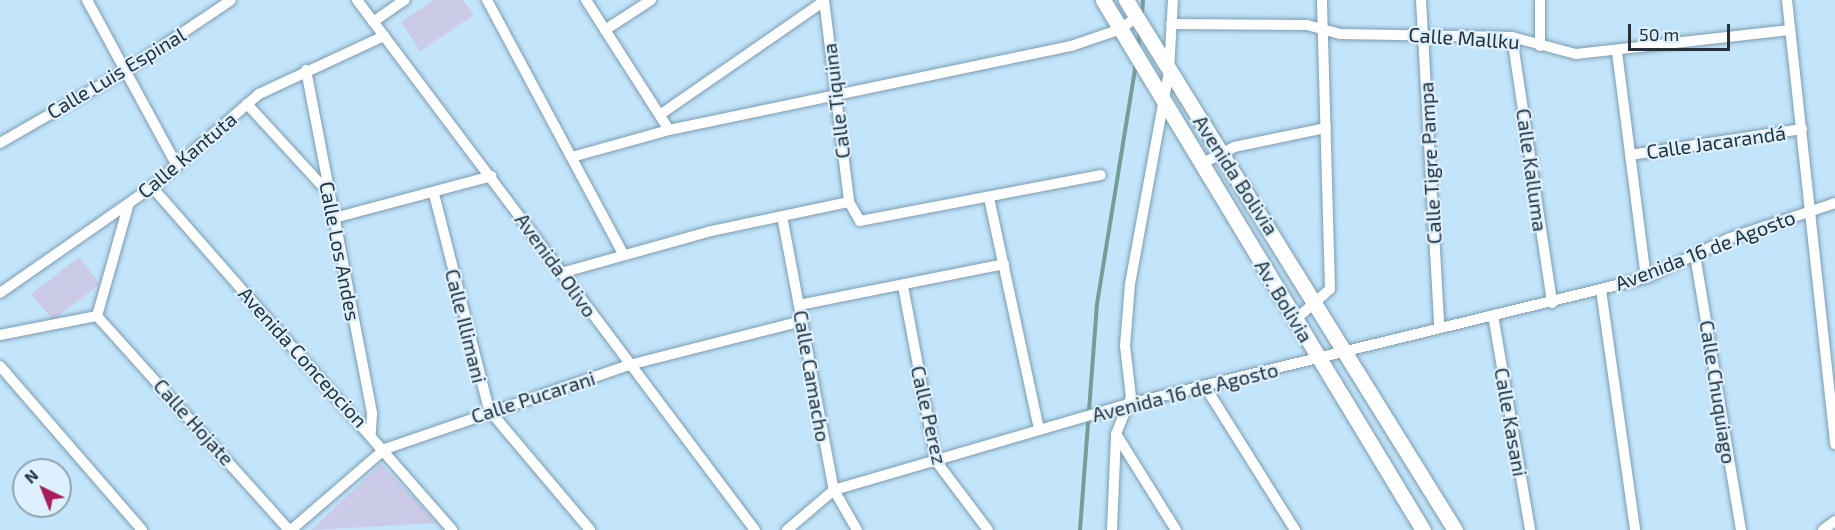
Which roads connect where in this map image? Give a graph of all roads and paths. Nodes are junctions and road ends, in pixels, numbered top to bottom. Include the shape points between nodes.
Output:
1 (87, 0) edge
2 (231, 0) edge
3 (357, 0) edge
4 (405, 0) edge
5 (487, 0) edge
6 (586, 0) edge
7 (651, 0) edge
8 (824, 0) edge
9 (1103, 0) edge
10 (1126, 0) edge
11 (1173, 0) edge
12 (1322, 0) edge
13 (1421, 0) edge
14 (1540, 0) edge
15 (1787, 0) edge
16 (1135, 18) junction
17 (373, 22) junction
18 (1172, 24) junction
19 (605, 30) junction
20 (1790, 30) junction
21 (1325, 32) junction
22 (1423, 33) junction
23 (1125, 35) junction
24 (384, 36) junction
25 (1512, 37) junction
26 (1540, 46) junction
27 (1617, 52) junction
28 (127, 70) junction
29 (306, 70) junction
30 (1169, 71) junction
31 (835, 96) junction
32 (1164, 98) junction
33 (247, 104) junction
34 (661, 114) junction
35 (1326, 128) junction
36 (1802, 129) junction
37 (669, 130) junction
38 (0, 143) edge
39 (1221, 152) junction
40 (1630, 155) junction
41 (572, 157) junction
42 (1201, 164) junction
43 (177, 166) junction
44 (1101, 175) dead end
45 (492, 176) junction
46 (152, 187) junction
47 (328, 192) junction
48 (434, 194) junction
49 (989, 198) junction
50 (849, 202) junction
51 (129, 203) junction
52 (1835, 203) edge
53 (1812, 209) junction
54 (782, 216) junction
55 (334, 218) junction
56 (623, 254) junction
57 (1695, 255) junction
58 (1004, 264) junction
59 (561, 273) junction
60 (1646, 278) junction
61 (903, 286) junction
62 (1601, 290) junction
63 (0, 293) edge
64 (1552, 303) junction
65 (799, 304) junction
66 (1319, 304) junction
67 (1493, 315) junction
68 (97, 316) junction
69 (1296, 320) junction
70 (802, 321) junction
71 (1439, 326) junction
72 (1830, 328) edge
73 (0, 334) edge
74 (1347, 351) junction
75 (1319, 359) junction
76 (629, 365) junction
77 (0, 366) edge
78 (1206, 388) junction
79 (1129, 404) junction
80 (489, 410) junction
81 (1040, 429) junction
82 (371, 432) junction
83 (1116, 434) junction
84 (1835, 444) edge
85 (385, 449) junction
86 (936, 461) junction
87 (834, 490) junction
88 (1835, 521) edge
89 (142, 530) edge
90 (290, 530) edge
91 (452, 530) edge
92 (590, 530) edge
93 (755, 530) edge
94 (787, 530) edge
95 (857, 530) edge
96 (988, 530) edge
97 (1112, 530) edge
98 (1176, 530) edge
99 (1295, 530) edge
100 (1423, 530) edge
101 (1455, 530) edge
102 (1530, 530) edge
103 (1635, 530) edge
104 (1742, 530) edge
105 (1823, 530) edge

1 - 28 street
2 - 28 street, Calle Luis Espinal
3 - 17 street, Avenida Olivo
4 - 17 street
5 - 41 street
6 - 19 street
7 - 19 street
8 - 31 street, Calle Tiquina
8 - 34 street
9 - 23 street, Av. Bolivia
10 - 16 street, Avenida Bolivia
11 - 18 street
12 - 21 street
13 - 22 street, Calle Tigre Pampa
14 - 26 street
15 - 20 street
16 - 23 street
16 - 30 street, Avenida Bolivia
17 - 24 street, Avenida Olivo
18 - 21 street, Calle Mallku via 1307,25
18 - 30 street
19 - 34 street
20 - 27 street, Calle Mallku
20 - 36 street
21 - 22 street, Calle Mallku
21 - 35 street
22 - 25 street, Calle Mallku
22 - 71 street, Calle Tigre Pampa
23 - 31 street
23 - 32 street, Av. Bolivia
24 - 29 street, Calle Kantuta
24 - 45 street, Avenida Olivo
25 - 26 street, Calle Mallku
25 - 64 street, Calle Kalluma
26 - 27 street, Calle Mallku via 1576,54
27 - 40 street
28 - 38 street, Calle Luis Espinal
28 - 43 street
29 - 33 street, Calle Kantuta
29 - 47 street, Calle Los Andes
30 - 32 street
30 - 39 street, Avenida Bolivia
31 - 37 street
31 - 50 street, Calle Tiquina
32 - 42 street, Av. Bolivia
32 - 79 street via 1130,284 1125,346
33 - 43 street, Calle Kantuta
33 - 47 street
34 - 37 street
35 - 39 street
35 - 66 street via 1330,289
36 - 40 street, Calle Jacarandá
36 - 53 street
37 - 41 street
39 - 42 street
39 - 66 street, Avenida Bolivia
40 - 60 street
41 - 56 street
42 - 69 street, Av. Bolivia
43 - 46 street, Calle Kantuta
44 - 49 street
45 - 48 street
45 - 59 street, Avenida Olivo
46 - 51 street, Calle Kantuta
46 - 82 street, Avenida Concepcion
47 - 55 street, Calle Los Andes
48 - 55 street
48 - 80 street, Calle Illimani
49 - 50 street via 867,223 856,218
49 - 58 street
50 - 54 street
51 - 63 street, Calle Kantuta
51 - 68 street
52 - 53 street, Avenida 16 de Agosto
53 - 57 street, Avenida 16 de Agosto
53 - 72 street
54 - 56 street
54 - 65 street, Calle Camacho
55 - 82 street, Calle Los Andes via 372,413
56 - 59 street
57 - 60 street, Avenida 16 de Agosto
57 - 104 street, Calle Chuquiago
58 - 61 street
58 - 81 street
59 - 76 street, Avenida Olivo
60 - 62 street, Avenida 16 de Agosto
61 - 65 street
61 - 86 street, Calle Perez
62 - 64 street, Avenida 16 de Agosto
62 - 103 street
64 - 67 street, Avenida 16 de Agosto
65 - 70 street, Calle Camacho
66 - 69 street
66 - 74 street, Avenida Bolivia
67 - 71 street, Avenida 16 de Agosto
67 - 102 street, Calle Kasani
68 - 73 street
68 - 90 street, Calle Hojate
69 - 75 street, Av. Bolivia
70 - 76 street, Calle Pucarani
70 - 87 street, Calle Camacho
71 - 74 street, Avenida 16 de Agosto
72 - 84 street
74 - 75 street, Avenida 16 de Agosto
74 - 101 street
75 - 78 street, Avenida 16 de Agosto
75 - 100 street, Av. Bolivia
76 - 80 street, Calle Pucarani
76 - 93 street, Avenida Olivo
77 - 89 street
78 - 79 street, Avenida 16 de Agosto
78 - 99 street
79 - 81 street, Avenida 16 de Agosto
79 - 83 street
80 - 85 street, Calle Pucarani
80 - 92 street, Calle Illimani
81 - 86 street, Avenida 16 de Agosto
82 - 85 street, Avenida Concepcion
83 - 97 street
83 - 98 street
85 - 90 street, Calle Pucarani
85 - 91 street, Avenida Concepcion
86 - 87 street, Avenida 16 de Agosto
86 - 96 street, Calle Perez
87 - 94 street, Avenida 16 de Agosto
87 - 95 street, Calle Camacho
88 - 105 street

